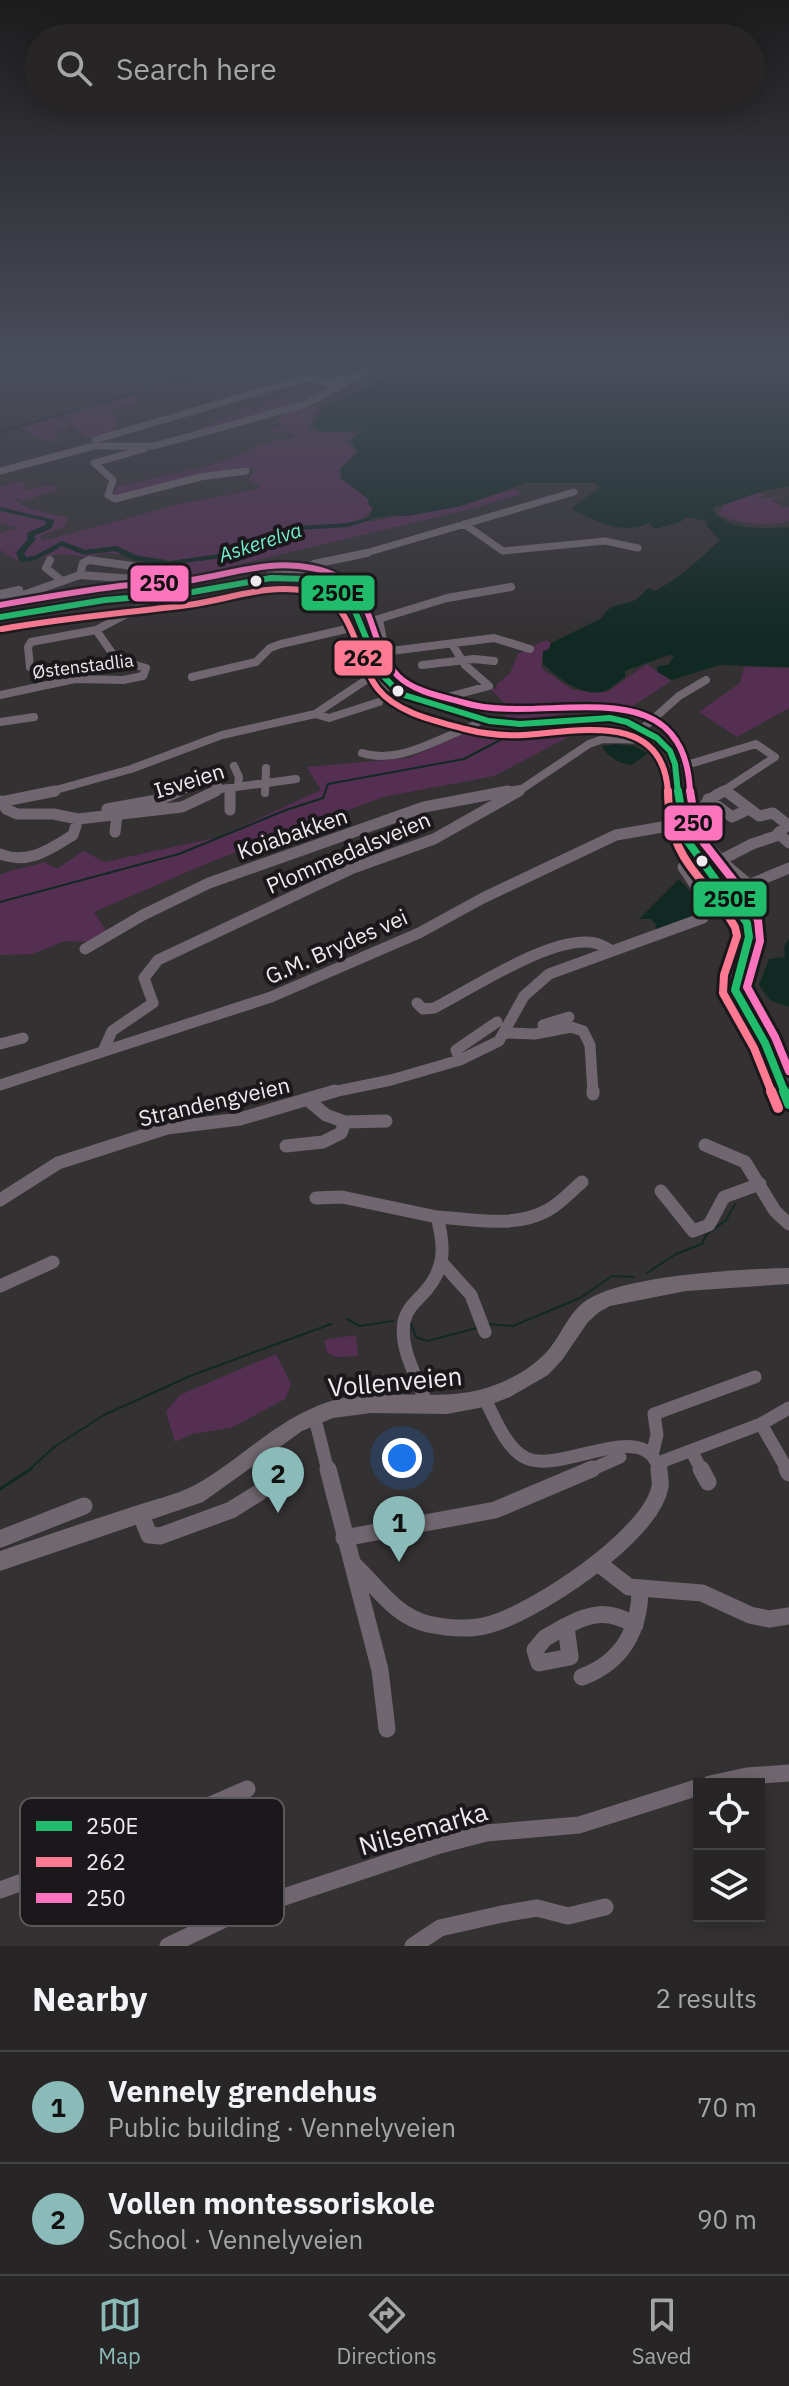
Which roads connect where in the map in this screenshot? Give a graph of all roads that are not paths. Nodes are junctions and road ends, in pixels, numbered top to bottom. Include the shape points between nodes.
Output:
1 (46, 457) edge
2 (116, 457) edge
3 (0, 471) edge
4 (246, 471) dead end
5 (574, 492) dead end
6 (464, 524) junction
7 (638, 548) dead end
8 (50, 560) dead end
9 (153, 569) dead end
10 (271, 574) dead end
11 (80, 575) junction
12 (300, 575) junction
13 (61, 580) junction
14 (148, 580) dead end
15 (511, 587) dead end
16 (31, 591) junction
17 (0, 594) edge
18 (173, 595) junction
19 (0, 603) edge
20 (0, 617) edge
21 (379, 620) junction
22 (363, 623) junction
23 (96, 630) junction
24 (452, 644) junction
25 (530, 649) dead end
26 (461, 660) junction
27 (494, 661) dead end
28 (422, 665) dead end
29 (30, 667) dead end
30 (383, 676) junction
31 (192, 677) dead end
32 (706, 680) dead end
33 (0, 695) edge
34 (444, 698) dead end
35 (379, 702) dead end
36 (315, 714) junction
37 (34, 717) dead end
38 (481, 719) junction
39 (0, 722) edge
40 (642, 729) junction
41 (660, 740) junction
42 (362, 753) dead end
43 (675, 764) junction
44 (234, 766) dead end
45 (266, 768) dead end
46 (296, 779) dead end
47 (230, 787) junction
48 (525, 788) junction
49 (264, 790) junction
50 (724, 790) junction
51 (162, 799) junction
52 (708, 799) junction
53 (1, 802) edge
54 (749, 809) junction
55 (169, 810) junction
56 (230, 810) dead end
57 (123, 812) junction
58 (78, 816) junction
59 (173, 823) dead end
60 (680, 824) junction
61 (115, 832) dead end
62 (779, 835) junction
63 (789, 843) edge
64 (0, 854) edge
65 (699, 859) junction
66 (719, 861) junction
67 (789, 868) edge
68 (751, 886) junction
69 (727, 894) junction
70 (85, 949) dead end
71 (612, 951) junction
72 (417, 1003) dead end
73 (569, 1017) dead end
74 (497, 1022) dead end
75 (506, 1033) junction
76 (522, 1033) junction
77 (23, 1038) dead end
78 (0, 1044) edge
79 (104, 1049) junction
80 (460, 1060) junction
81 (0, 1085) edge
82 (593, 1094) dead end
83 (308, 1100) junction
84 (789, 1104) edge
85 (386, 1121) dead end
86 (345, 1122) junction
87 (705, 1145) dead end
88 (286, 1146) dead end
89 (582, 1182) dead end
90 (760, 1184) junction
91 (661, 1191) dead end
92 (316, 1198) dead end
93 (0, 1200) edge
94 (437, 1217) junction
95 (789, 1224) edge
96 (53, 1262) dead end
97 (444, 1265) junction
98 (789, 1276) edge
99 (0, 1286) edge
100 (485, 1332) dead end
101 (755, 1377) dead end
102 (484, 1398) junction
103 (427, 1406) junction
104 (789, 1408) edge
105 (314, 1415) junction
106 (761, 1424) junction
107 (692, 1452) junction
108 (620, 1457) dead end
109 (655, 1459) junction
110 (789, 1473) edge
111 (708, 1482) dead end
112 (260, 1492) dead end
113 (84, 1506) dead end
114 (141, 1515) junction
115 (344, 1538) junction
116 (0, 1539) edge
117 (0, 1561) edge
118 (598, 1563) junction
119 (353, 1564) junction
120 (640, 1588) junction
121 (789, 1616) edge
122 (635, 1625) junction
123 (566, 1626) dead end
124 (582, 1677) dead end
125 (387, 1729) dead end
126 (789, 1773) edge
127 (738, 1778) edge
128 (247, 1789) dead end
129 (693, 1789) edge
130 (225, 1798) edge
131 (20, 1882) edge
132 (0, 1890) edge
133 (284, 1897) edge
134 (605, 1907) dead end
135 (210, 1926) edge
136 (168, 1946) edge
137 (413, 1946) edge

1 - 3 street
2 - 4 street via 94,463 113,480 108,497 120,499 200,477
5 - 6 street
6 - 7 street via 503,551 605,541
6 - 12 street
8 - 13 street via 46,568
9 - 11 street via 89,560
10 - 12 street
11 - 13 street
11 - 14 street
12 - 18 main road
12 - 22 main road via 341,592
13 - 16 street
15 - 21 street via 447,598
16 - 17 street
16 - 19 street
18 - 20 main road
18 - 23 street
21 - 22 street
21 - 24 street via 388,650
22 - 30 main road
22 - 31 street via 270,648 256,662
23 - 29 street via 31,642
23 - 33 street, Østenstadlia via 117,660 143,667 146,673 132,679 75,679
24 - 25 street via 496,638
24 - 26 street
26 - 27 street
26 - 28 street
26 - 34 street via 489,686
30 - 36 street via 363,682
30 - 38 main road via 426,701
32 - 40 street
35 - 36 street via 329,718
36 - 53 street via 222,735 66,789
37 - 39 street
38 - 40 main road via 518,723 595,715
38 - 42 street via 390,757
40 - 41 main road
41 - 43 main road
41 - 48 street, Plommedalsveien via 595,741
43 - 50 street via 756,744 775,757
43 - 60 main road
44 - 47 street via 239,777
45 - 49 street
46 - 49 street, Isveien
47 - 49 street, Isveien
47 - 51 street via 209,779
47 - 55 street, Isveien
47 - 56 street
48 - 70 street, Koiabakken via 424,807 219,880
48 - 79 street, Plommedalsveien via 434,839 353,868 158,960 145,973 153,1003 112,1031
50 - 52 street
50 - 54 street
51 - 55 street
51 - 57 street
52 - 54 street via 732,817
52 - 66 street via 697,822
53 - 58 street via 17,814
54 - 62 street via 759,816 773,813 788,825
55 - 57 street, Isveien
55 - 59 street
57 - 58 street, Isveien
57 - 61 street
58 - 64 street via 73,835 35,858 12,860
60 - 65 main road
60 - 79 street, G.M. Brydes vei via 616,835 310,981 208,1019
62 - 63 street
62 - 66 street
65 - 69 main road
65 - 71 street via 683,867 708,905 703,918
66 - 68 street
67 - 68 street
68 - 69 street
69 - 84 main road via 749,931 735,990 765,1043
71 - 72 street via 600,941 579,941 506,967 434,1008 423,1009
71 - 75 street via 541,979 524,996
73 - 76 street
74 - 80 street via 456,1050
75 - 76 street
75 - 80 street, Strandengveien
76 - 82 street via 571,1027 583,1031 590,1045
77 - 78 street
79 - 81 street, G.M. Brydes vei
80 - 83 street, Strandengveien
83 - 86 street, Strandengveien
83 - 93 street, Strandengveien via 223,1122 167,1128 77,1156
85 - 86 street
86 - 88 street via 335,1137
87 - 90 street via 745,1162
89 - 94 street via 547,1211 529,1218
90 - 91 street via 724,1197 709,1225 693,1231
90 - 95 street
92 - 94 street via 342,1197
94 - 97 street
96 - 99 street
97 - 100 street via 471,1295
97 - 103 street via 403,1325
98 - 102 main road, Vollenveien via 610,1297 589,1309 542,1368
101 - 109 street via 654,1414
102 - 103 main road, Vollenveien
102 - 109 street via 512,1446 536,1463 622,1445 636,1445
103 - 105 main road, Vollenveien via 352,1405
104 - 106 street
105 - 114 main road, Vollenveien via 279,1433 216,1484
105 - 115 street
106 - 107 street
106 - 110 street
107 - 109 street
107 - 111 street
108 - 115 street via 495,1510
109 - 118 street via 663,1483 658,1500
112 - 114 street via 231,1510 160,1536 149,1535
113 - 116 street
114 - 117 main road, Vollenveien
115 - 119 street
118 - 119 street via 489,1625 436,1626 414,1620 383,1598
118 - 120 street via 624,1584
119 - 125 street via 380,1670
120 - 121 street via 702,1593 757,1617
120 - 122 street
122 - 123 street via 598,1611
122 - 124 street via 620,1655
126 - 127 street
128 - 130 street
129 - 133 street, Nilsemarka via 579,1825 486,1833 440,1845
131 - 132 street
134 - 137 street via 568,1916 537,1908 502,1914 440,1928
135 - 136 street, Nilsemarka

